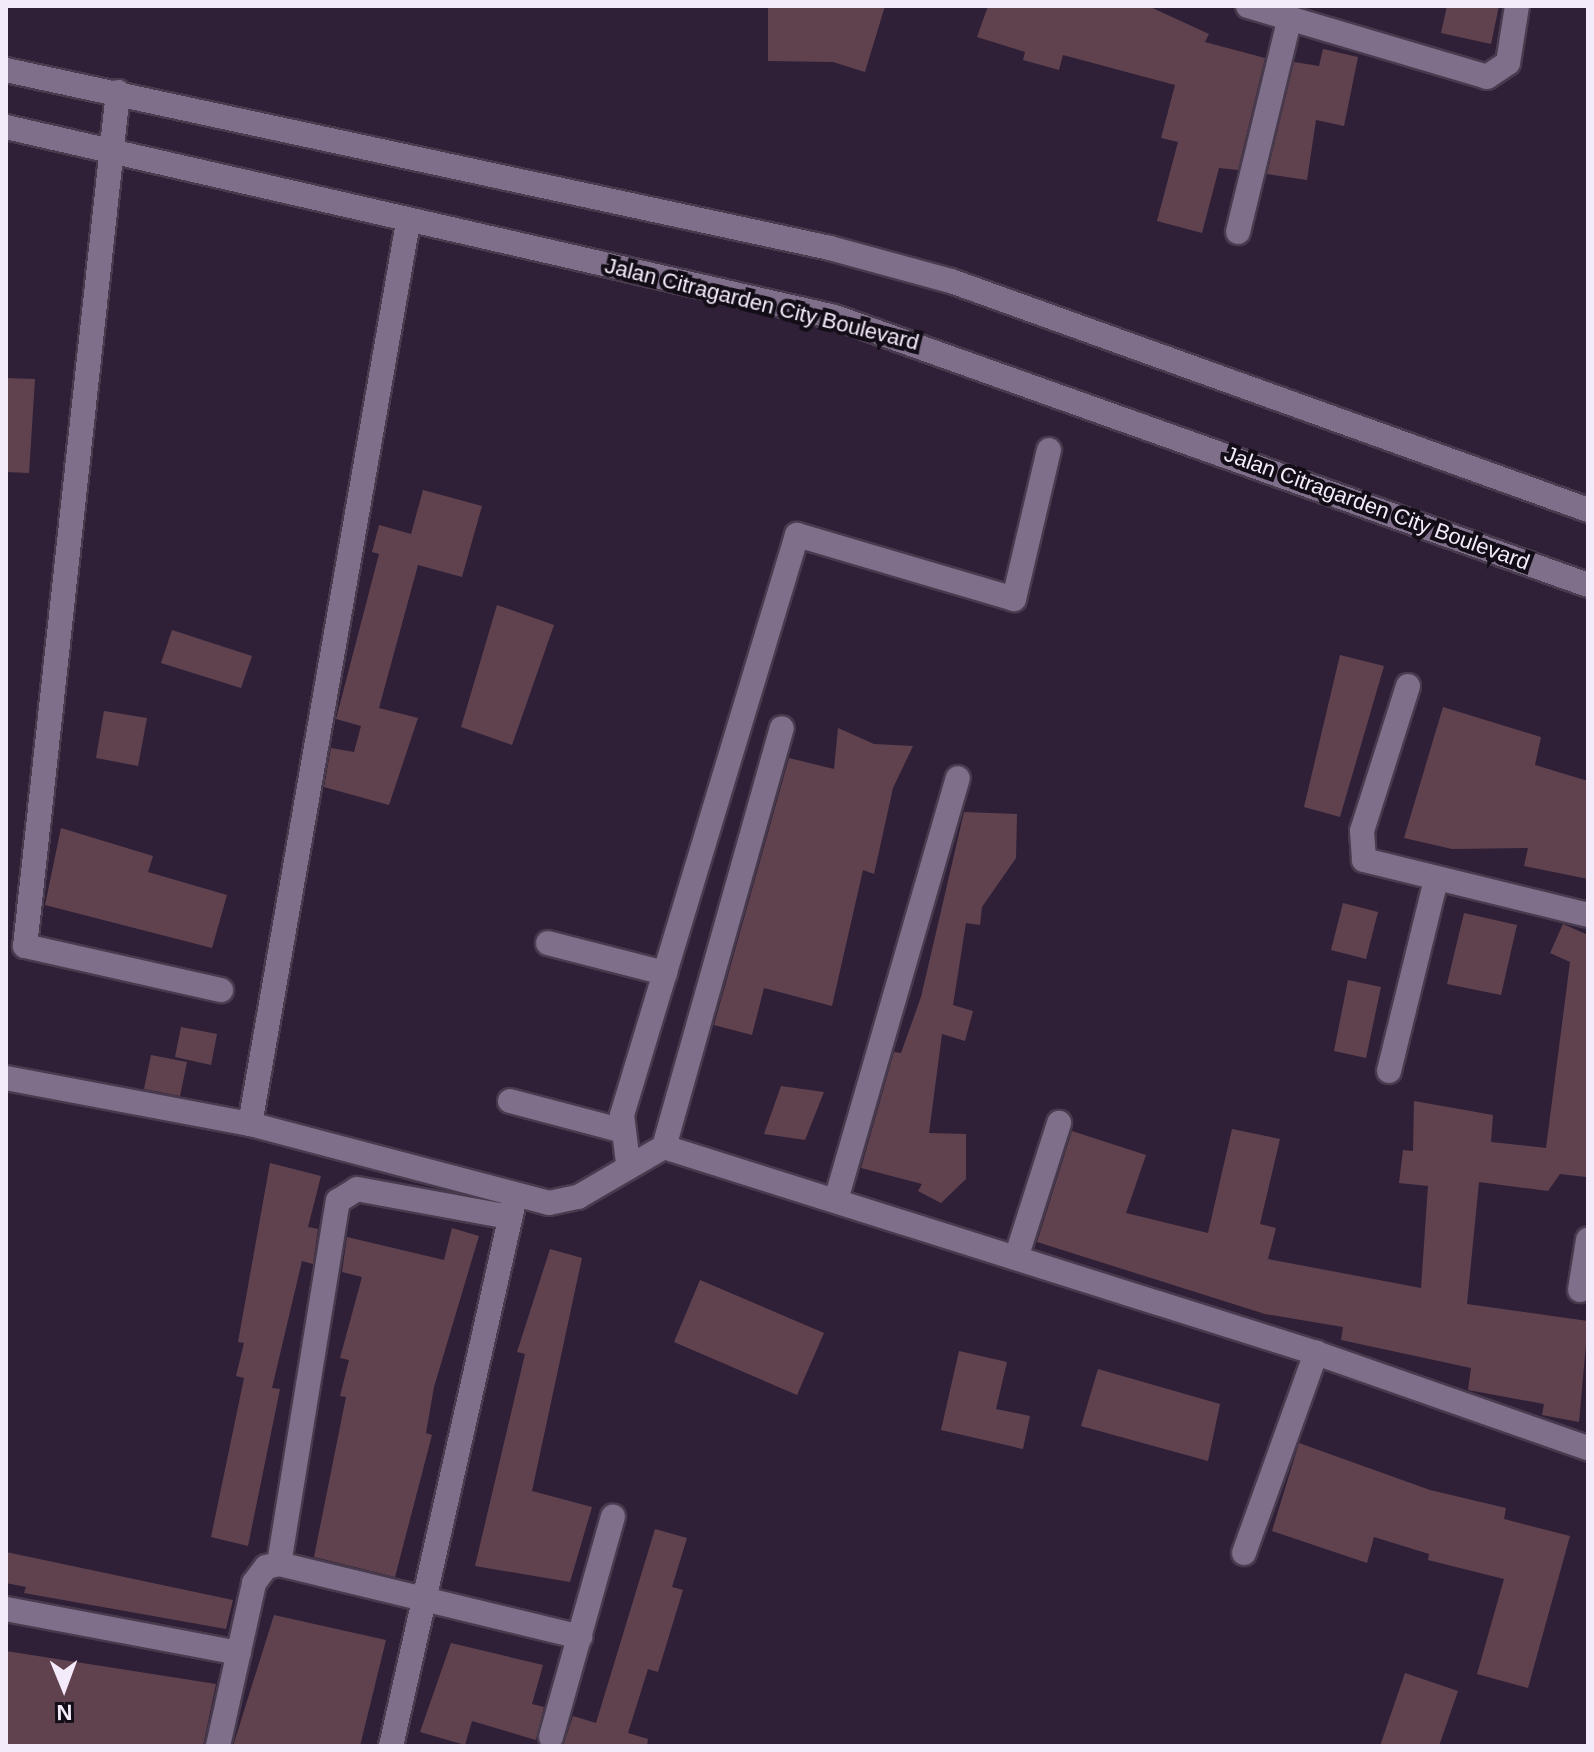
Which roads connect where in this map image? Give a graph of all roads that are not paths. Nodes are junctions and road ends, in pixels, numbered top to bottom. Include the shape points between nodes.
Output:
1 (1248, 6) edge
2 (1517, 6) edge
3 (1289, 21) junction
4 (6, 70) edge
5 (118, 92) junction
6 (6, 127) edge
7 (113, 153) junction
8 (408, 222) junction
9 (1238, 232) dead end
10 (1049, 450) dead end
11 (1588, 510) edge
12 (1588, 585) edge
13 (1408, 686) dead end
14 (782, 728) dead end
15 (958, 778) dead end
16 (1436, 880) junction
17 (1588, 915) edge
18 (548, 943) dead end
19 (15, 944) edge
20 (665, 973) junction
21 (221, 990) dead end
22 (1389, 1071) dead end
23 (6, 1078) edge
24 (510, 1101) dead end
25 (1059, 1123) dead end
26 (250, 1124) junction
27 (620, 1130) junction
28 (664, 1147) junction
29 (628, 1163) junction
30 (836, 1200) junction
31 (512, 1207) junction
32 (1588, 1240) edge
33 (1016, 1258) junction
34 (1580, 1290) dead end
35 (1316, 1353) junction
36 (1588, 1448) edge
37 (613, 1517) dead end
38 (1244, 1553) dead end
39 (279, 1564) junction
40 (427, 1602) junction
41 (6, 1609) edge
42 (580, 1637) junction
43 (239, 1653) junction
44 (551, 1737) dead end
45 (218, 1746) edge
46 (391, 1746) edge

1 - 3 street
2 - 3 street via 1508,63 1487,77
3 - 9 street
4 - 5 street
5 - 7 street
5 - 11 street via 951,281
6 - 7 street, Jalan Citragarden City Boulevard
7 - 8 street, Jalan Citragarden City Boulevard
7 - 19 street
8 - 12 street, Jalan Citragarden City Boulevard via 931,345
8 - 26 street
10 - 20 street via 1014,599 797,535
13 - 16 street via 1359,851 1364,860
14 - 28 street
15 - 30 street
16 - 17 street
16 - 22 street
18 - 20 street
19 - 21 street
20 - 27 street
23 - 26 street
24 - 27 street
25 - 33 street
26 - 31 street
27 - 29 street
28 - 29 street
28 - 30 street
29 - 31 street via 578,1197
30 - 33 street
31 - 39 street via 357,1189 338,1201
31 - 40 street
32 - 34 street
33 - 35 street
35 - 36 street
35 - 38 street
37 - 42 street
39 - 40 street
39 - 43 street via 254,1583
40 - 42 street
40 - 46 street
41 - 43 street
42 - 44 street
43 - 45 street

